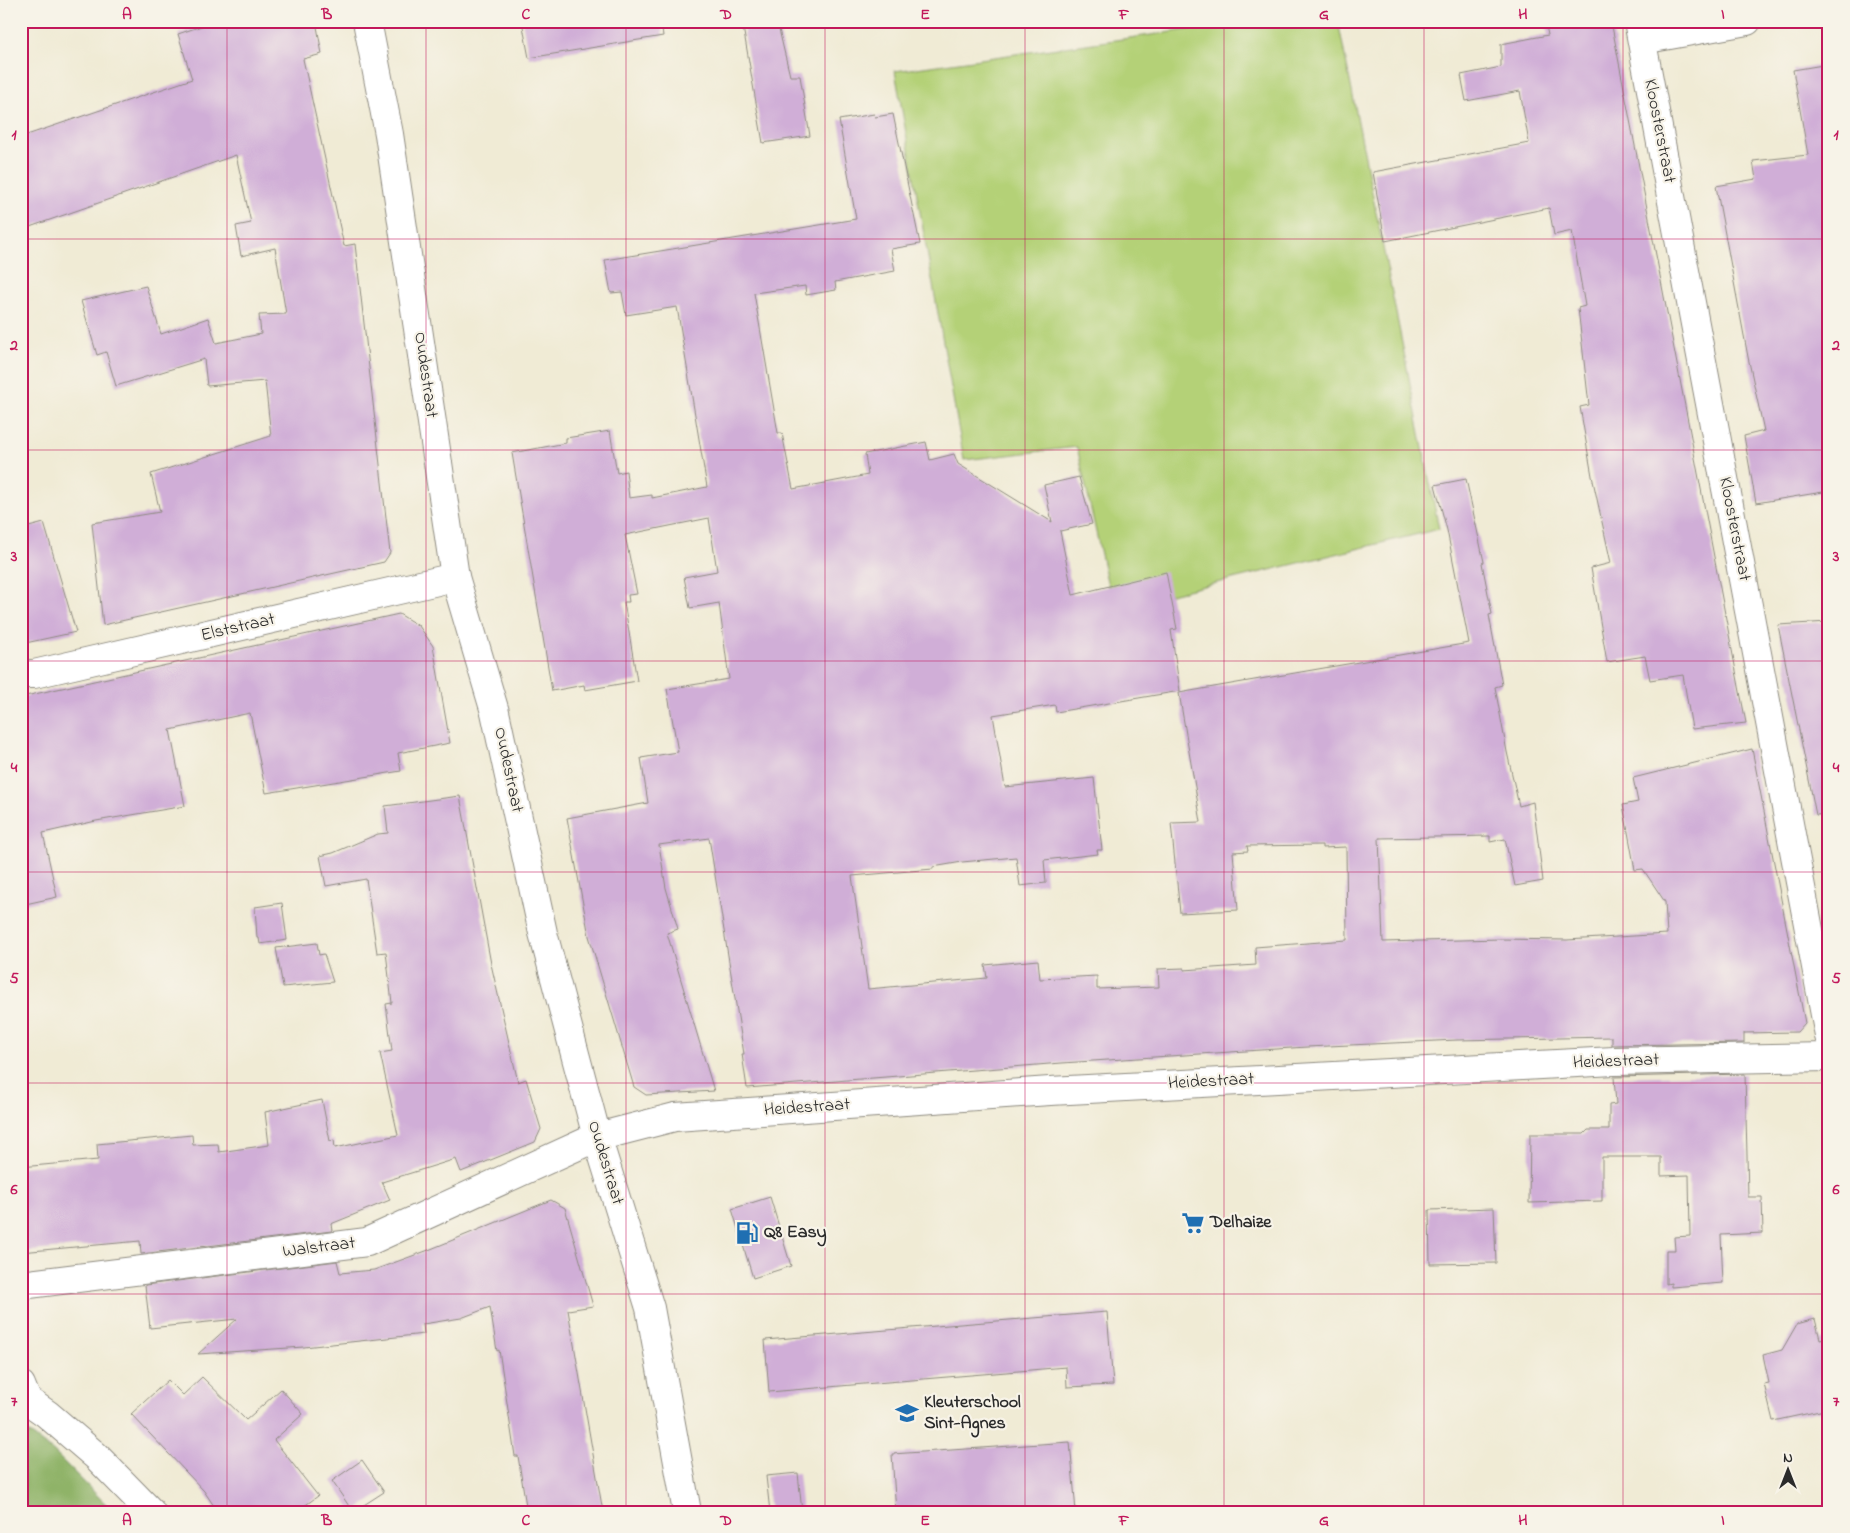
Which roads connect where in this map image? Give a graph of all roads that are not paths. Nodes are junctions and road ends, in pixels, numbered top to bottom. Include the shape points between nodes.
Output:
1 (367, 21) edge
2 (1747, 21) edge
3 (1640, 31) edge
4 (455, 577) junction
5 (21, 674) edge
6 (1829, 1036) edge
7 (1829, 1057) edge
8 (597, 1138) junction
9 (21, 1285) edge
10 (21, 1384) edge
11 (151, 1512) edge
12 (686, 1512) edge

1 - 4 street, Oudestraat via 389,134
2 - 3 street
3 - 6 street, Kloosterstraat
4 - 5 street, Elststraat via 53,670
4 - 8 street, Oudestraat via 495,712 543,933
7 - 8 street, Heidestraat via 1614,1061 1040,1092 674,1117
8 - 9 street, Walstraat via 367,1242
8 - 12 street, Oudestraat via 650,1308
10 - 11 street via 27,1400 96,1456

